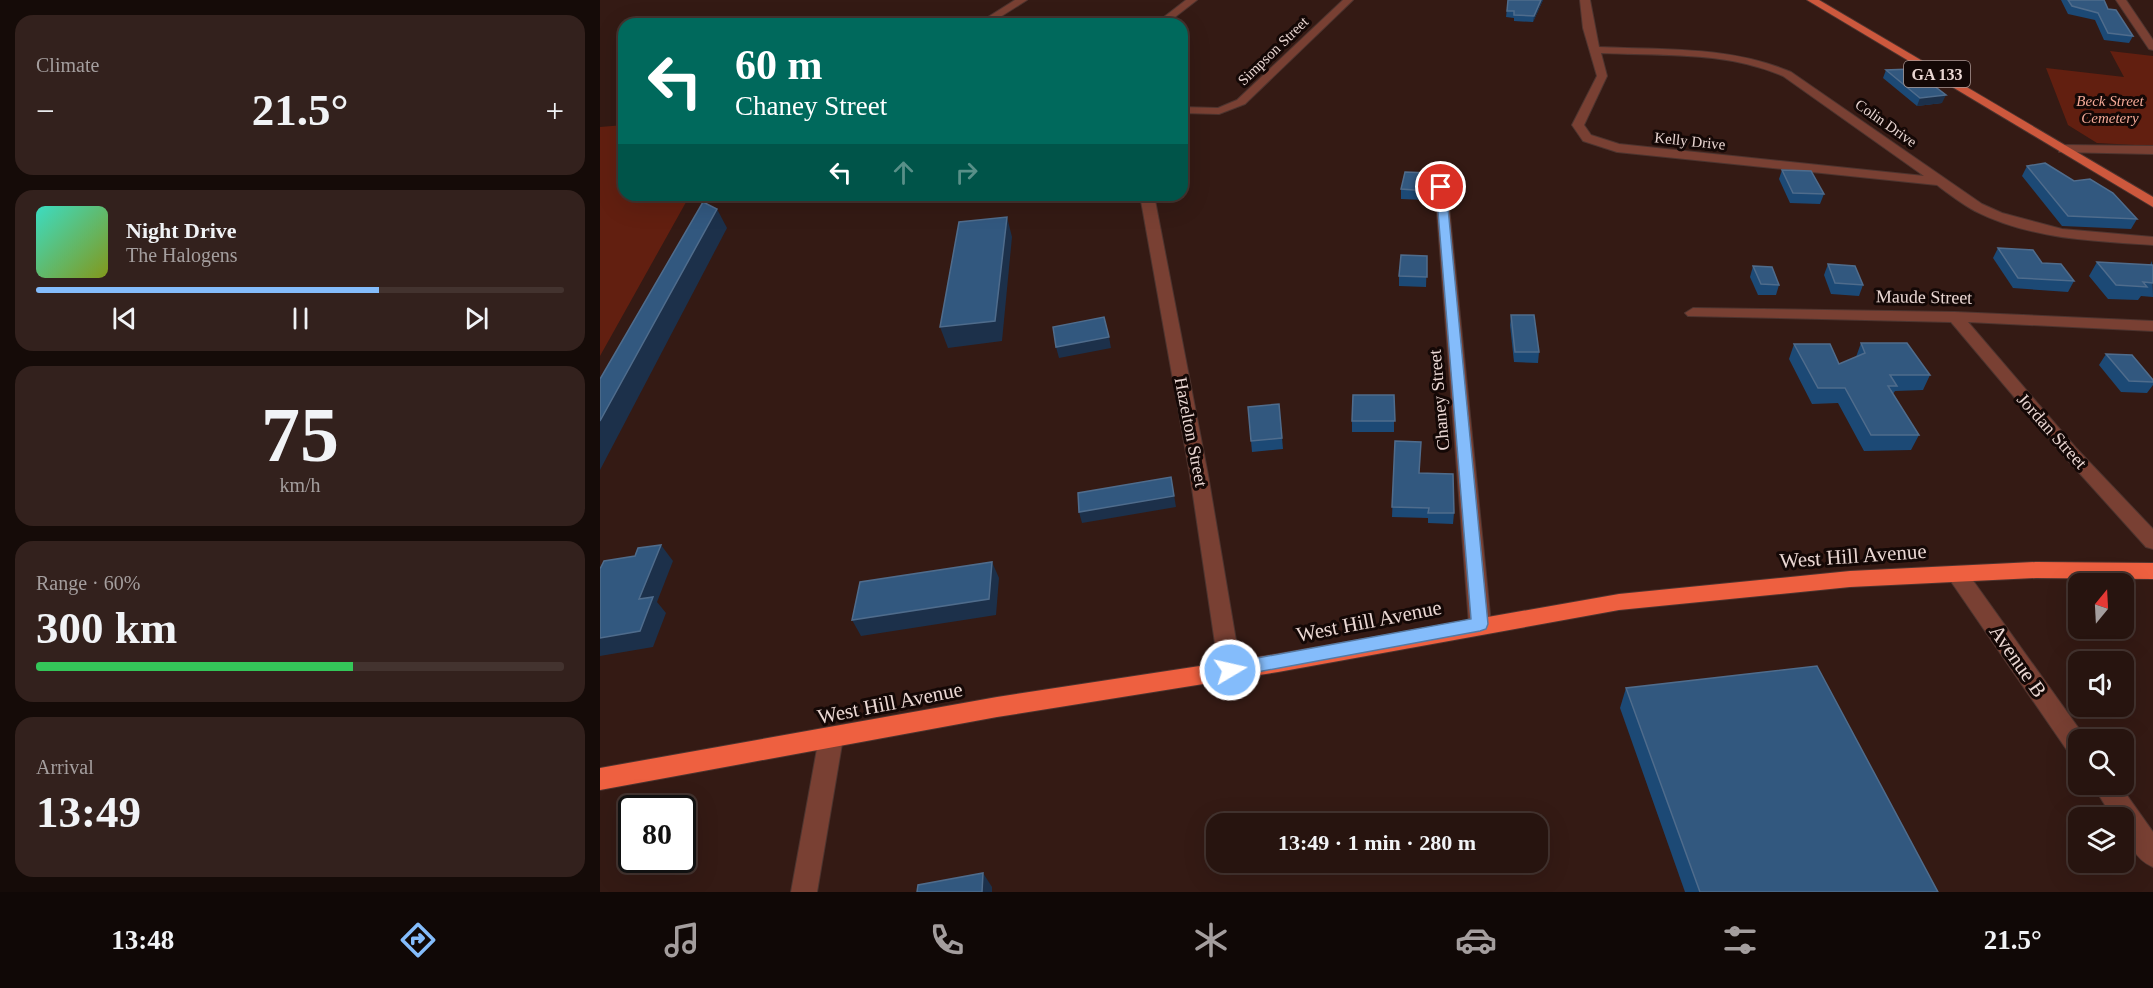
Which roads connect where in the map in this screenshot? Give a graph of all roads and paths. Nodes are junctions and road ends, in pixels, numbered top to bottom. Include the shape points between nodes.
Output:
1 (1022, 0) edge
2 (1192, 0) edge
3 (1348, 0) edge
4 (1585, 0) edge
5 (1812, 0) edge
6 (2121, 0) edge
7 (992, 18) edge
8 (1168, 18) edge
9 (2153, 47) edge
10 (1596, 50) junction
11 (1188, 110) edge
12 (2063, 149) junction
13 (2153, 150) edge
14 (1437, 173) dead end
15 (1940, 181) junction
16 (1148, 201) edge
17 (2153, 203) edge
18 (2153, 241) edge
19 (1693, 313) dead end
20 (1955, 317) junction
21 (2153, 326) edge
22 (2153, 542) edge
23 (2153, 571) edge
24 (1957, 574) junction
25 (1480, 624) junction
26 (1230, 670) junction
27 (2068, 732) edge
28 (831, 738) junction
29 (600, 779) edge
30 (2112, 795) edge
31 (2153, 854) edge
32 (804, 892) edge

1 - 7 street
2 - 8 street
3 - 11 street, Simpson Street via 1241,102 1212,111
4 - 10 street, Kelly Drive via 1588,28
5 - 12 main road, GA 133
6 - 9 street
10 - 15 street, Colin Drive via 1739,58 1777,68
10 - 15 street, Kelly Drive via 1602,76 1578,125 1581,133 1605,146
12 - 13 street
12 - 17 main road, GA 133
14 - 25 street, Chaney Street
15 - 18 street, Colin Drive via 1977,207 2023,226
16 - 26 street, Hazelton Street via 1199,475
19 - 20 street, Maude Street
20 - 21 street, Maude Street
20 - 22 street, Jordan Street
23 - 24 highway, West Hill Avenue
24 - 25 highway, West Hill Avenue via 1717,590
24 - 27 street, Avenue B
25 - 26 highway, West Hill Avenue
26 - 28 highway, West Hill Avenue
28 - 29 highway, West Hill Avenue
28 - 32 street
30 - 31 street

